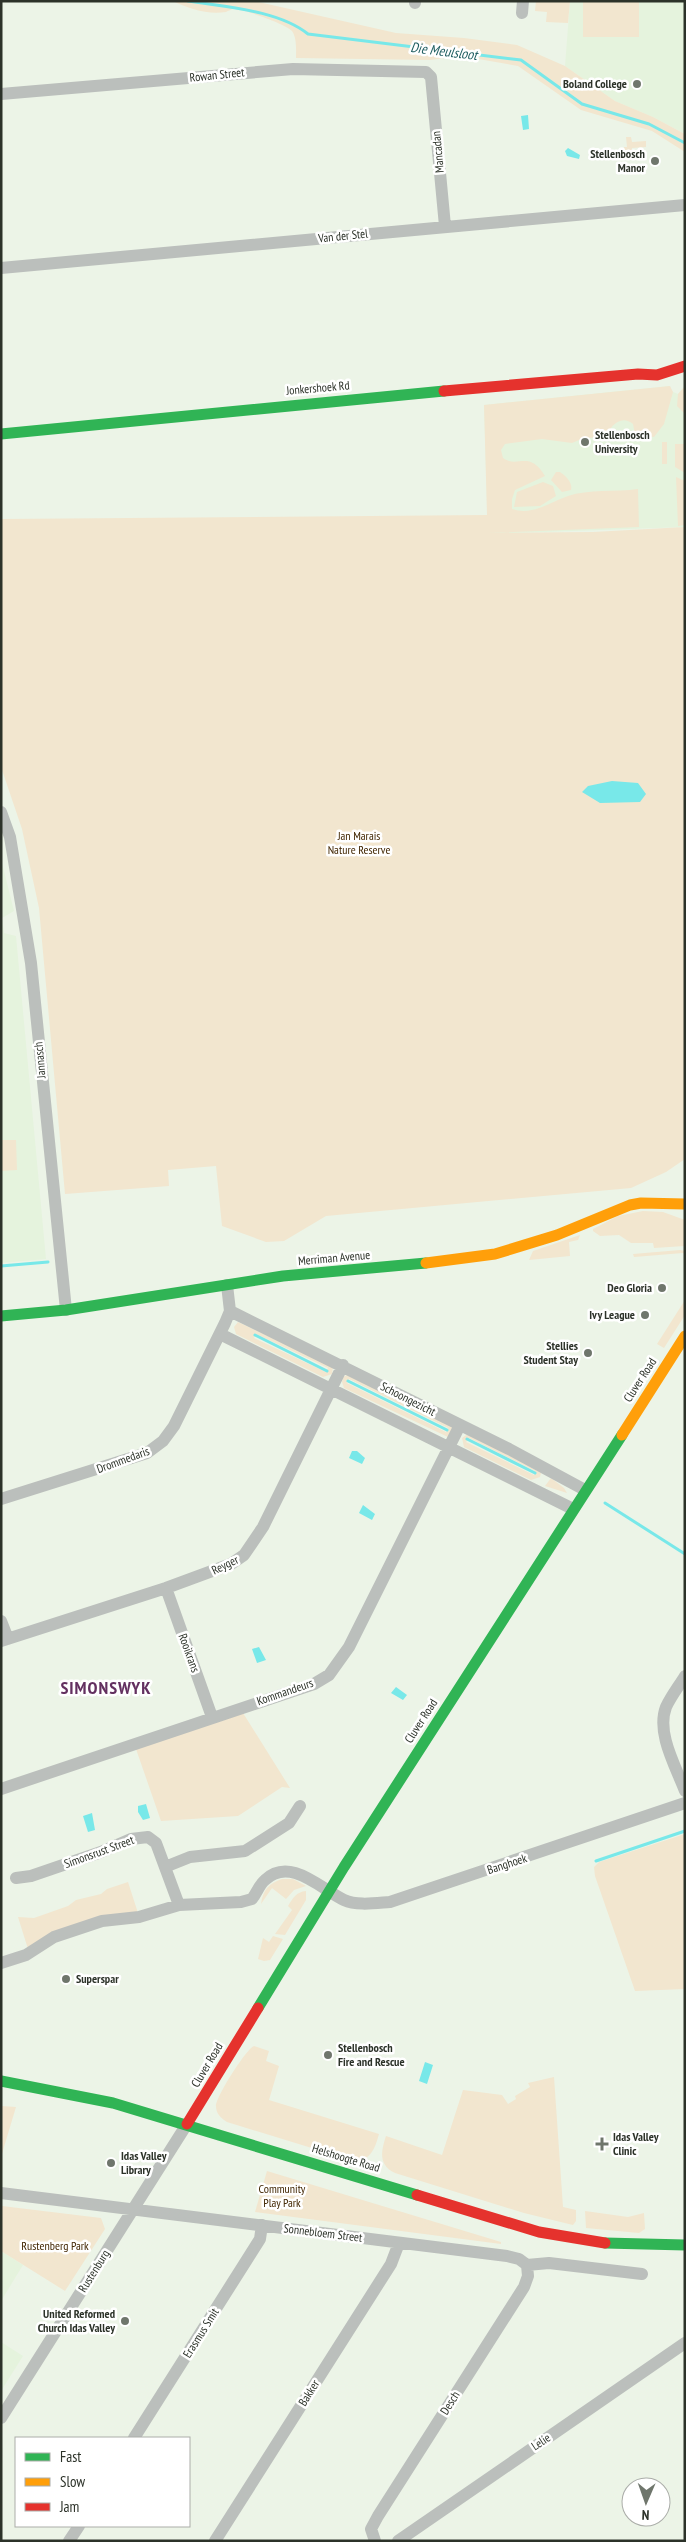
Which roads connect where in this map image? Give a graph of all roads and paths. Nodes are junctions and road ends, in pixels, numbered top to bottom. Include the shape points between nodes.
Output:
1 (431, 77) joint
2 (1, 94) edge
3 (685, 205) edge
4 (445, 226) junction
5 (1, 268) edge
6 (685, 358) edge
7 (685, 366) edge
8 (638, 374) junction
9 (1, 434) edge
10 (1, 812) edge
11 (662, 1203) junction
12 (685, 1204) edge
13 (685, 1212) edge
14 (228, 1285) junction
15 (66, 1310) junction
16 (230, 1311) junction
17 (1, 1316) edge
18 (220, 1334) junction
19 (685, 1336) edge
20 (343, 1365) junction
21 (332, 1388) junction
22 (460, 1425) junction
23 (450, 1446) junction
24 (548, 1470) junction
25 (536, 1490) junction
26 (585, 1490) junction
27 (1, 1499) edge
28 (573, 1509) junction
29 (166, 1588) junction
30 (1, 1621) edge
31 (4, 1640) edge
32 (685, 1676) edge
33 (212, 1717) junction
34 (1, 1789) edge
35 (685, 1790) edge
36 (685, 1803) edge
37 (300, 1806) dead end
38 (166, 1867) junction
39 (16, 1878) dead end
40 (329, 1890) junction
41 (178, 1905) junction
42 (1, 1963) edge
43 (1, 2081) edge
44 (187, 2124) junction
45 (1, 2193) edge
46 (133, 2210) junction
47 (262, 2225) junction
48 (399, 2243) junction
49 (685, 2245) edge
50 (527, 2265) junction
51 (642, 2274) dead end
52 (685, 2342) edge
53 (1, 2418) edge
54 (135, 2437) edge
55 (77, 2527) edge
56 (69, 2541) edge
57 (215, 2541) edge
58 (375, 2541) edge
59 (398, 2541) edge

1 - 2 street, Rowan Street via 426,72 293,69
1 - 4 street, Mancadan
3 - 4 street, Van der Stel
4 - 5 street, Van der Stel
6 - 8 street, Jonkershoek Rd via 660,370
7 - 8 street, Jonkershoek Rd via 657,375
8 - 9 street, Jonkershoek Rd
10 - 15 street, Jannasch via 10,837 31,963
11 - 12 street, Merriman Avenue
11 - 13 street, Merriman Avenue
11 - 14 street, Merriman Avenue via 641,1203 617,1209 557,1235 496,1254 284,1276
14 - 15 street, Merriman Avenue
14 - 16 street, Drommedaris
15 - 17 street, Merriman Avenue
16 - 18 street, Drommedaris
16 - 20 street, Schoongezicht
18 - 21 street, Schoongezicht
18 - 27 street, Drommedaris via 174,1426 158,1446 133,1458
19 - 26 street, Cluver Road
20 - 21 street, Reyger
20 - 22 street, Schoongezicht
21 - 23 street, Schoongezicht
21 - 29 street, Reyger via 254,1544 231,1564
22 - 23 street, Kommandeurs
22 - 24 street, Schoongezicht
23 - 25 street, Schoongezicht
23 - 33 street, Kommandeurs via 342,1660 314,1684
24 - 25 street
24 - 26 street, Schoongezicht
25 - 28 street, Schoongezicht
26 - 28 street, Cluver Road
28 - 40 street, Cluver Road
29 - 31 street, Reyger
29 - 33 street, Rooikrans
30 - 31 street
32 - 35 street via 666,1708 663,1725
33 - 34 street, Kommandeurs
36 - 40 street, Banghoek via 390,1902 354,1902
37 - 38 street via 289,1823 245,1851 190,1857
38 - 39 street, Simonsrust Street via 156,1843 148,1837 139,1837 31,1876
38 - 41 street, Simonsrust Street
40 - 41 street via 296,1873 284,1872 266,1878 252,1899
40 - 44 street, Cluver Road
41 - 42 street via 139,1918 102,1921 54,1937 26,1955
43 - 44 street, Helshoogte Road via 113,2103
44 - 46 street, Rustenburg
44 - 49 street, Helshoogte Road via 546,2234 600,2245
45 - 46 street, Sonnebloem Street
46 - 47 street, Sonnebloem Street
46 - 53 street, Rustenburg
47 - 48 street, Sonnebloem Street
47 - 54 street, Erasmus Smit via 260,2239
48 - 50 street, Sonnebloem Street via 507,2256
48 - 57 street, Bakker via 391,2264
50 - 51 street, Sonnebloem Street via 549,2263
50 - 58 street, Desch via 524,2287 378,2516 371,2529
52 - 59 street, Lelie
55 - 56 street

